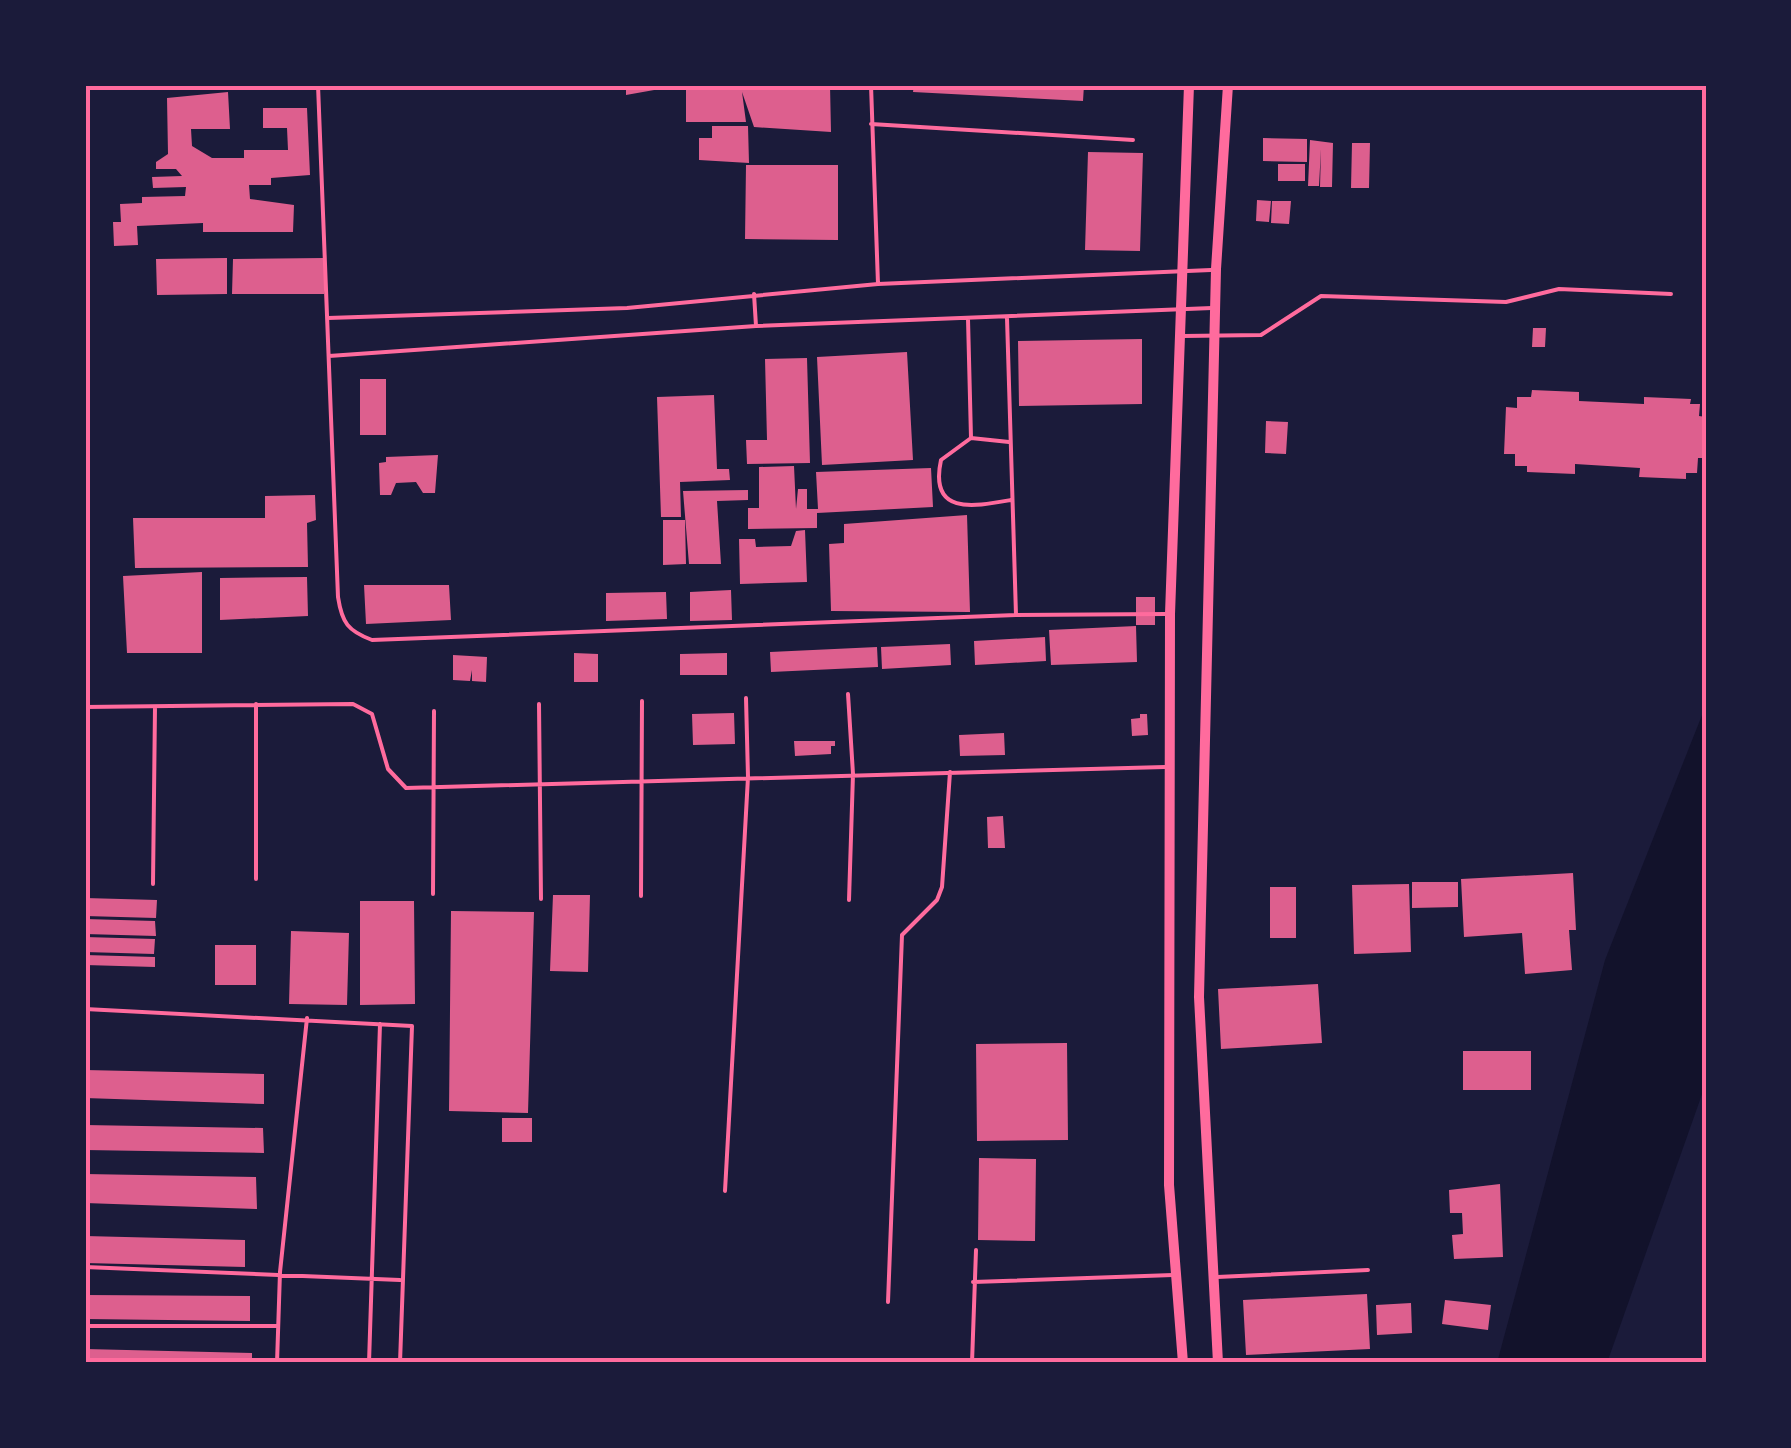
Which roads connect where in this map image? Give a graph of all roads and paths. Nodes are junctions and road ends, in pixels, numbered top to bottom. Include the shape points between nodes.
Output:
1 (318, 85) edge
2 (870, 85) edge
3 (1189, 85) edge
4 (1228, 85) edge
5 (871, 124) junction
6 (1133, 140) dead end
7 (1216, 270) junction
8 (1179, 271) junction
9 (878, 284) junction
10 (754, 294) junction
11 (1671, 294) dead end
12 (1179, 308) junction
13 (1217, 308) junction
14 (328, 318) junction
15 (1008, 318) junction
16 (968, 320) junction
17 (756, 326) junction
18 (1178, 336) junction
19 (1216, 336) junction
20 (329, 356) junction
21 (971, 438) junction
22 (1009, 442) junction
23 (1011, 500) junction
24 (1170, 614) junction
25 (1016, 615) junction
26 (848, 694) dead end
27 (746, 698) dead end
28 (642, 701) dead end
29 (256, 702) junction
30 (539, 704) dead end
31 (155, 706) junction
32 (85, 707) edge
33 (434, 710) dead end
34 (1170, 767) junction
35 (950, 772) junction
36 (853, 774) junction
37 (748, 777) junction
38 (642, 780) junction
39 (539, 784) junction
40 (434, 789) junction
41 (256, 879) dead end
42 (153, 884) dead end
43 (433, 894) dead end
44 (642, 896) dead end
45 (541, 899) dead end
46 (849, 900) dead end
47 (85, 1008) edge
48 (307, 1018) junction
49 (380, 1024) junction
50 (725, 1191) dead end
51 (976, 1250) dead end
52 (85, 1267) edge
53 (1368, 1270) dead end
54 (280, 1272) junction
55 (1176, 1274) junction
56 (1212, 1277) junction
57 (370, 1279) junction
58 (402, 1280) junction
59 (973, 1282) junction
60 (888, 1302) dead end
61 (85, 1326) edge
62 (278, 1326) junction
63 (276, 1363) edge
64 (370, 1363) edge
65 (400, 1363) edge
66 (972, 1363) edge
67 (1183, 1363) edge
68 (1218, 1363) edge

1 - 14 lane
2 - 5 lane
3 - 8 main road
4 - 7 main road
5 - 6 lane
5 - 9 lane
7 - 8 lane
7 - 13 main road
8 - 9 lane
8 - 12 main road
9 - 10 lane
10 - 14 lane via 627,308
10 - 17 lane
11 - 19 lane via 1558,289 1506,302 1321,296 1261,335
12 - 13 lane
12 - 15 lane
12 - 18 main road
13 - 19 main road
14 - 20 lane
15 - 16 lane
15 - 22 lane
16 - 17 lane
16 - 21 lane
17 - 20 lane
18 - 19 lane
18 - 24 main road
19 - 56 main road via 1200,998
20 - 25 lane via 338,598 351,632 372,640
21 - 22 lane
21 - 23 lane via 941,460 942,494 963,504
22 - 23 lane
23 - 25 lane
24 - 25 lane
24 - 34 main road
26 - 36 lane
27 - 37 lane
28 - 38 lane
29 - 31 lane
29 - 40 lane via 365,707 394,780 406,788
29 - 41 lane
30 - 39 lane
31 - 32 lane
31 - 42 lane
33 - 40 lane
34 - 35 lane
34 - 55 main road via 1169,1185
35 - 36 lane
35 - 60 lane via 942,886 937,900 909,924 901,946
36 - 37 lane
36 - 46 lane
37 - 38 lane
37 - 50 lane
38 - 39 lane
38 - 44 lane
39 - 40 lane
39 - 45 lane
40 - 43 lane
47 - 48 lane
48 - 49 lane
48 - 54 lane
49 - 57 lane
49 - 58 lane via 412,1026
51 - 59 lane
52 - 54 lane
53 - 56 lane
54 - 57 lane
54 - 62 lane
55 - 59 lane
55 - 67 main road
56 - 68 main road
57 - 58 lane
57 - 64 lane
58 - 65 lane
59 - 66 lane
61 - 62 lane
62 - 63 lane

